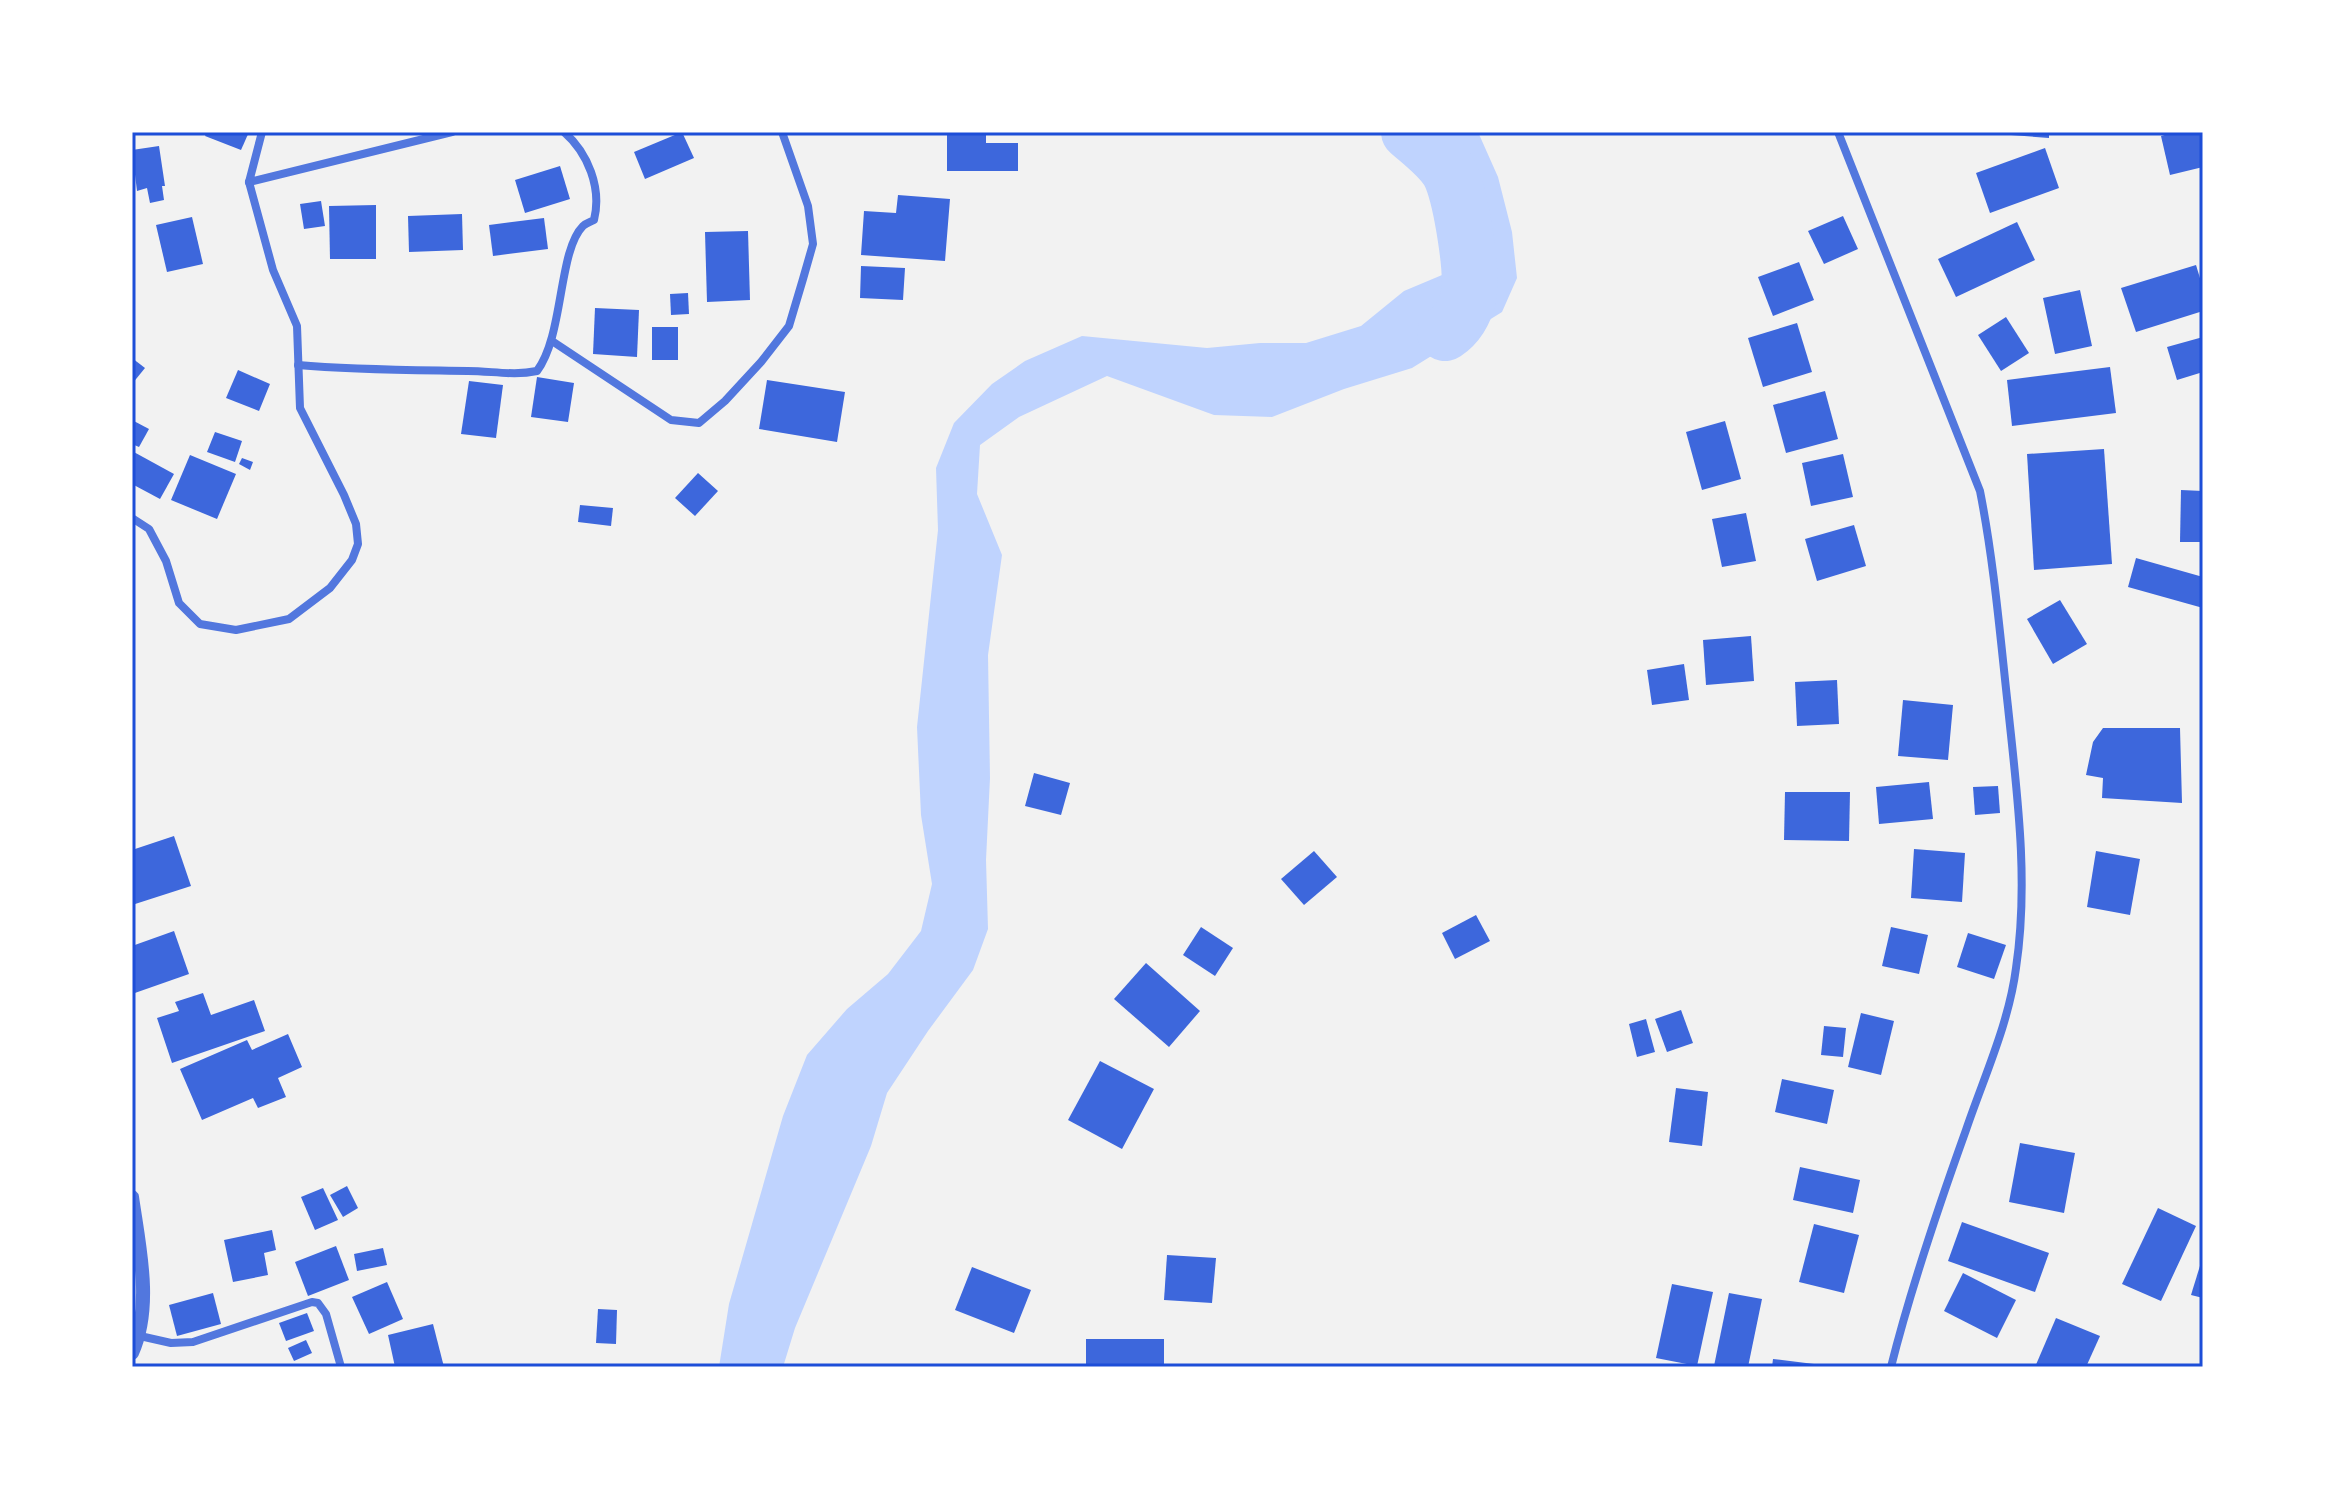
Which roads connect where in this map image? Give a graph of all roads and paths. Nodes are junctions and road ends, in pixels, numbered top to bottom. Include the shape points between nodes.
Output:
1 (262, 132) edge
2 (452, 132) edge
3 (564, 132) edge
4 (782, 132) edge
5 (1838, 132) edge
6 (249, 182) junction
7 (552, 341) junction
8 (298, 365) junction
9 (132, 518) edge
10 (132, 1197) edge
11 (140, 1336) junction
12 (132, 1353) edge
13 (341, 1367) edge
14 (1891, 1367) edge

1 - 6 street
2 - 6 street
3 - 7 street via 586,157 598,205 570,254
4 - 7 street via 808,206 813,244 789,326 725,401 699,423 671,420
5 - 14 street via 1980,491 1991,548 2022,870 2016,968 2007,1014 1952,1168
6 - 8 street via 273,270 297,326
7 - 8 street via 537,371 522,374
8 - 9 street via 300,408 356,524 358,544 352,560 330,588 289,619 236,630 200,624 179,603 149,529
10 - 11 street via 142,1285
11 - 12 street
11 - 13 street via 193,1342 312,1302 326,1314

